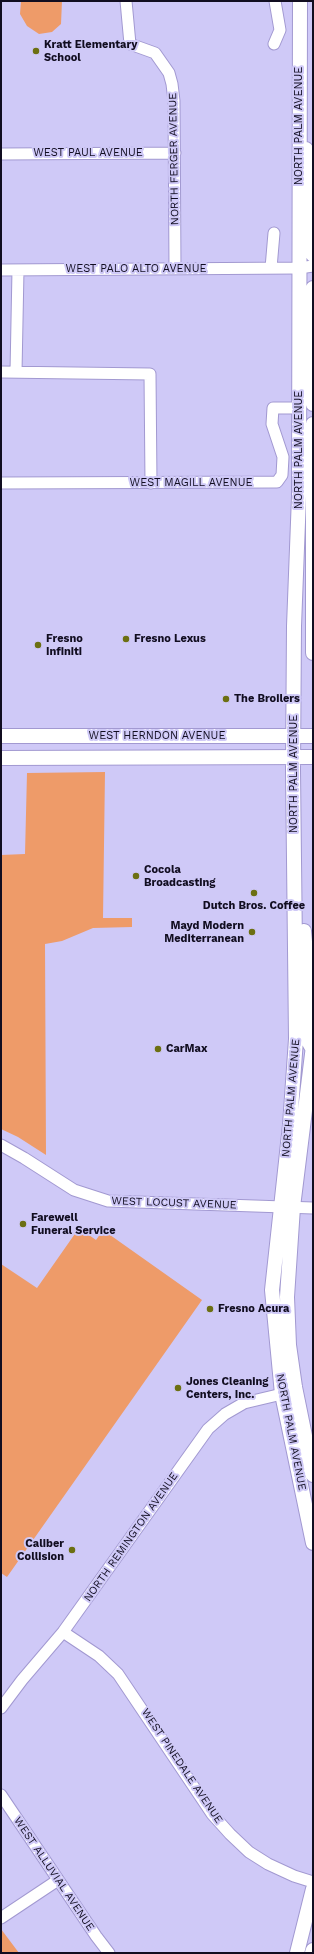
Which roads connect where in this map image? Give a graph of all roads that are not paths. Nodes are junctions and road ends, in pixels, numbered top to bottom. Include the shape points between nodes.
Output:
1 (126, 1) edge
2 (274, 1) edge
3 (300, 1) edge
4 (274, 44) dead end
5 (299, 61) junction
6 (313, 152) edge
7 (174, 153) junction
8 (1, 154) edge
9 (313, 170) edge
10 (274, 232) dead end
11 (313, 255) edge
12 (313, 266) edge
13 (271, 268) junction
14 (299, 268) junction
15 (175, 269) junction
16 (1, 270) edge
17 (18, 270) junction
18 (313, 288) edge
19 (1, 372) edge
20 (16, 372) junction
21 (313, 404) edge
22 (299, 408) junction
23 (313, 424) edge
24 (1, 483) edge
25 (151, 483) junction
26 (312, 497) edge
27 (312, 523) junction
28 (313, 653) edge
29 (1, 736) edge
30 (294, 736) junction
31 (313, 736) edge
32 (294, 757) junction
33 (313, 757) edge
34 (1, 758) edge
35 (294, 869) junction
36 (296, 957) junction
37 (313, 960) edge
38 (313, 1046) edge
39 (313, 1050) edge
40 (1, 1145) edge
41 (286, 1207) junction
42 (313, 1208) edge
43 (282, 1394) junction
44 (313, 1475) edge
45 (313, 1484) edge
46 (313, 1543) edge
47 (63, 1632) junction
48 (1, 1708) edge
49 (1, 1795) edge
50 (58, 1880) junction
51 (313, 1882) edge
52 (313, 1889) edge
53 (1, 1918) edge
54 (313, 1950) edge
55 (109, 1953) edge
56 (297, 1953) edge
57 (312, 1953) edge

1 - 7 street, NORTH FERGER AVENUE via 130,44 154,53 169,74 174,102
2 - 4 street via 280,30
3 - 5 main road, NORTH PALM AVENUE
5 - 9 main road via 306,94 306,162
5 - 14 main road, NORTH PALM AVENUE
6 - 9 main road, NORTH PALM AVENUE
7 - 8 street, WEST PAUL AVENUE
7 - 15 street, NORTH FERGER AVENUE
9 - 11 main road, NORTH PALM AVENUE
10 - 13 street
12 - 14 street, WEST PALO ALTO AVENUE
13 - 14 street, WEST PALO ALTO AVENUE
13 - 15 street, WEST PALO ALTO AVENUE
14 - 22 main road, NORTH PALM AVENUE
15 - 17 street, WEST PALO ALTO AVENUE
16 - 17 street, WEST PALO ALTO AVENUE
17 - 20 street
18 - 21 main road, NORTH PALM AVENUE
19 - 20 street
20 - 25 street via 150,374
22 - 25 street, WEST MAGILL AVENUE via 273,408 272,424 283,457 282,475 277,482
22 - 27 main road via 305,452 305,514
22 - 30 main road, NORTH PALM AVENUE
23 - 26 main road, NORTH PALM AVENUE
24 - 25 street, WEST MAGILL AVENUE
26 - 27 main road, NORTH PALM AVENUE
27 - 28 main road, NORTH PALM AVENUE
29 - 30 main road, WEST HERNDON AVENUE
30 - 31 main road, WEST HERNDON AVENUE
30 - 32 main road, NORTH PALM AVENUE
32 - 33 main road, WEST HERNDON AVENUE
32 - 34 main road, WEST HERNDON AVENUE
32 - 35 main road, NORTH PALM AVENUE
35 - 36 main road, NORTH PALM AVENUE
35 - 37 main road via 304,888 305,947 308,956
36 - 39 main road via 306,971 307,1039
36 - 41 main road, NORTH PALM AVENUE via 296,1039
38 - 39 main road, NORTH PALM AVENUE
39 - 41 main road, NORTH PALM AVENUE
40 - 41 street, WEST LOCUST AVENUE via 74,1190 108,1201
41 - 42 street, WEST LOCUST AVENUE
41 - 43 main road, NORTH PALM AVENUE via 272,1290
41 - 44 main road, NORTH PALM AVENUE via 289,1344
43 - 45 main road via 289,1398 304,1462
43 - 46 main road, NORTH PALM AVENUE
43 - 47 street, NORTH REMINGTON AVENUE via 240,1405 208,1429
47 - 48 street, NORTH REMINGTON AVENUE
47 - 51 street, WEST PINEDALE AVENUE via 99,1656 118,1674 204,1803 230,1834 249,1852 268,1864
49 - 50 street, WEST ALLUVIAL AVENUE
50 - 53 street
50 - 55 street, WEST ALLUVIAL AVENUE
52 - 56 main road
54 - 57 main road

